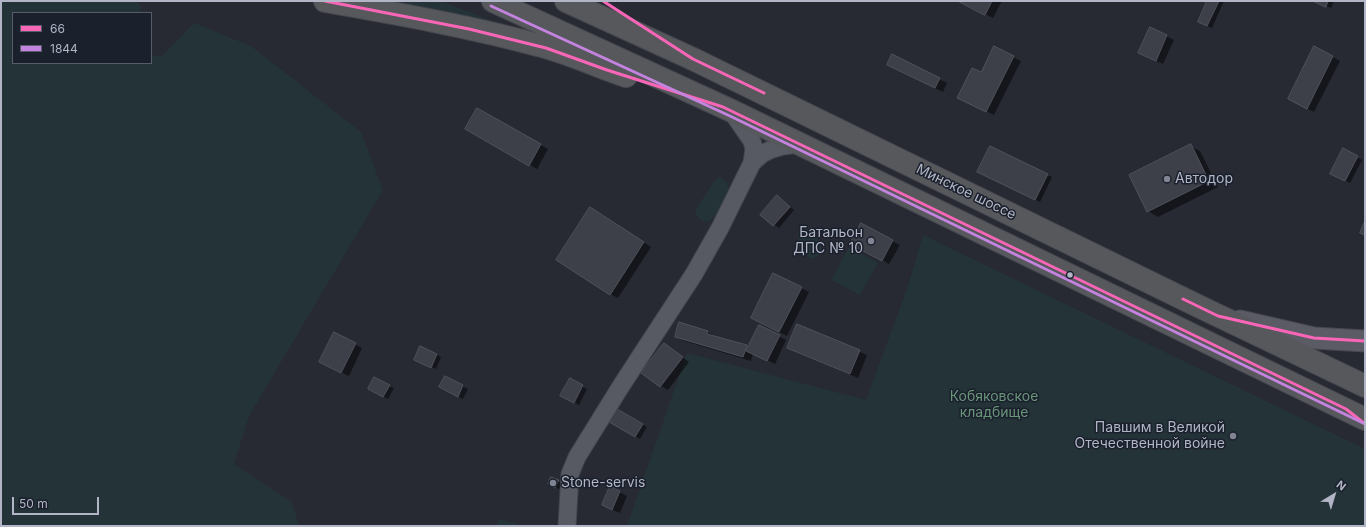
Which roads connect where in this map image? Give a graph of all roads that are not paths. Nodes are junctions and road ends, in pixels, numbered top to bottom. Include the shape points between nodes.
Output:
1 (325, 1) edge
2 (493, 1) edge
3 (566, 1) edge
4 (603, 1) edge
5 (693, 59) junction
6 (728, 109) junction
7 (799, 144) junction
8 (752, 163) junction
9 (1218, 316) junction
10 (1365, 341) edge
11 (1365, 386) edge
12 (1356, 414) edge
13 (1365, 424) edge
14 (567, 526) edge

1 - 6 highway via 469,29 546,48
2 - 6 highway
3 - 5 highway, Минское шоссе
4 - 5 highway
5 - 9 highway, Минское шоссе
6 - 7 highway
6 - 8 street via 752,141
7 - 8 street via 770,150
7 - 12 highway
8 - 14 street via 694,274 577,457 570,474
9 - 10 main road via 1314,338
9 - 11 highway, Минское шоссе
12 - 13 highway

